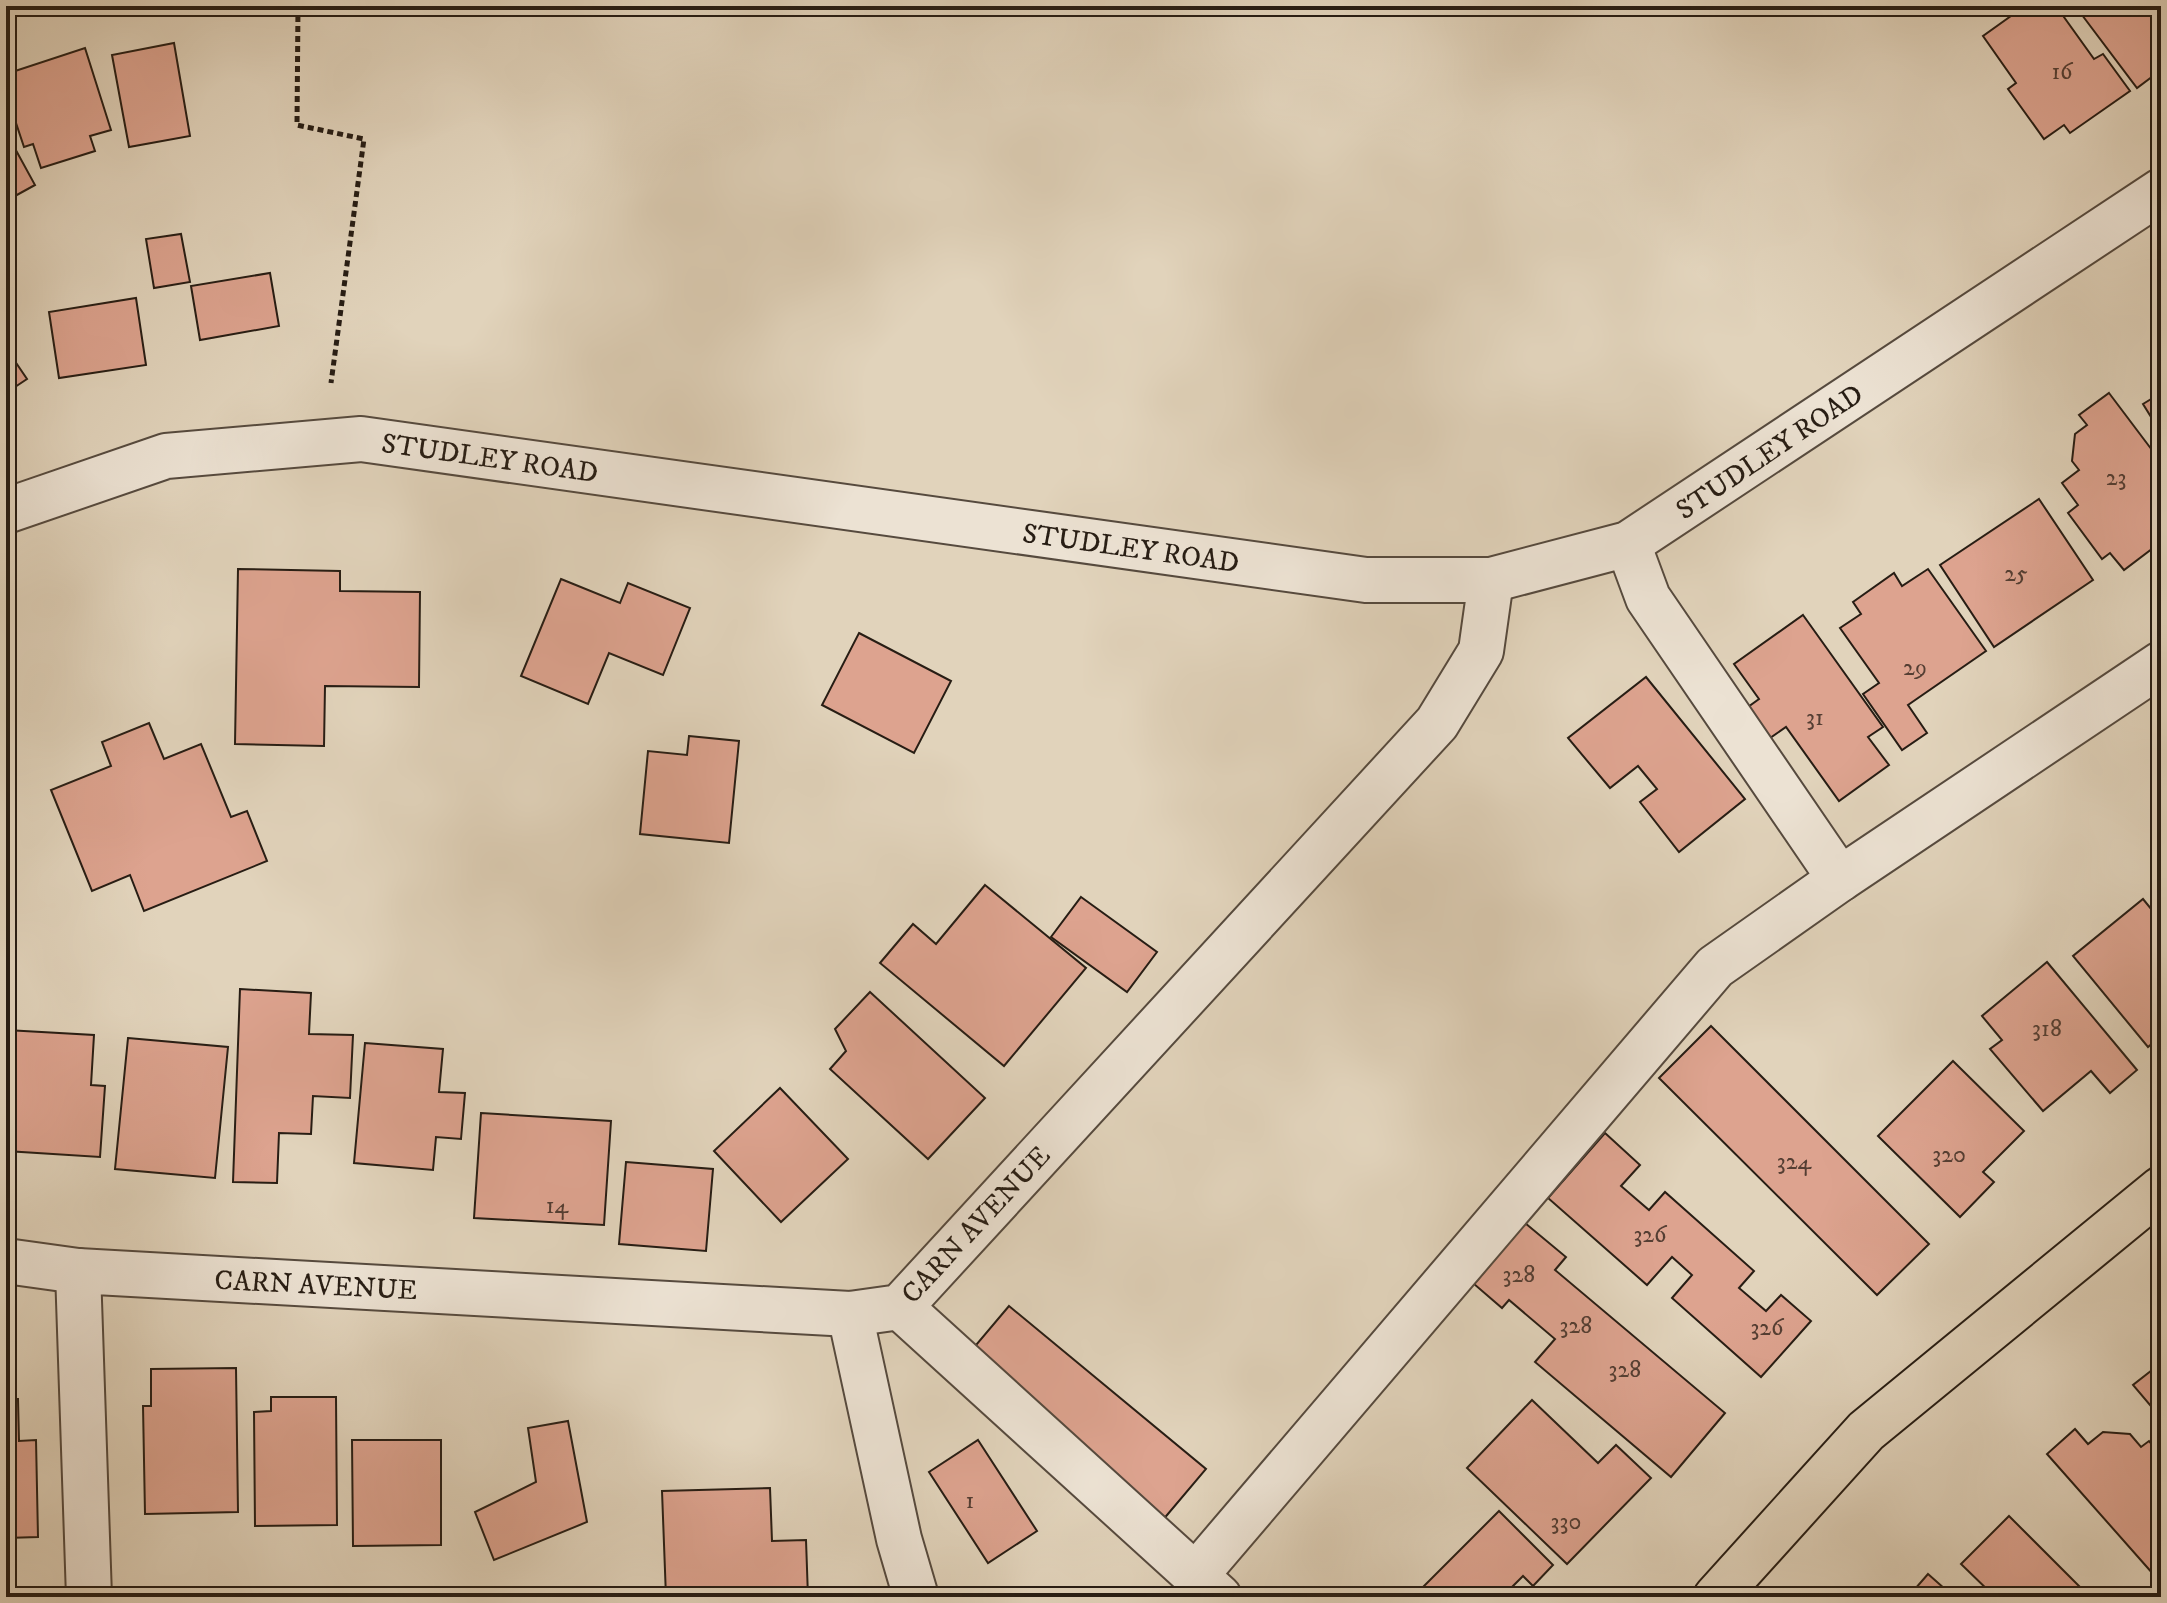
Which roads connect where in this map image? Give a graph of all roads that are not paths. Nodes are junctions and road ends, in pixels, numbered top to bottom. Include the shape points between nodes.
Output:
1 (2161, 191) edge
2 (6, 511) edge
3 (1628, 544) junction
4 (1491, 580) junction
5 (2161, 664) edge
6 (1840, 879) junction
7 (2161, 1189) edge
8 (6, 1261) edge
9 (78, 1271) junction
10 (900, 1307) junction
11 (850, 1314) junction
12 (1207, 1587) edge
13 (89, 1597) edge
14 (916, 1597) edge
15 (1716, 1597) edge

1 - 3 street, STUDLEY ROAD
2 - 4 street, STUDLEY ROAD via 166,456 361,439 1366,580
3 - 4 street, STUDLEY ROAD
3 - 6 street via 1648,598
4 - 10 street, CARN AVENUE via 1481,651 1437,723
5 - 6 street
6 - 12 street via 1715,967
7 - 15 main road via 1866,1431
8 - 9 street, CARN AVENUE
9 - 11 street, CARN AVENUE
9 - 13 street
10 - 11 street, CARN AVENUE
10 - 12 street
11 - 14 street

